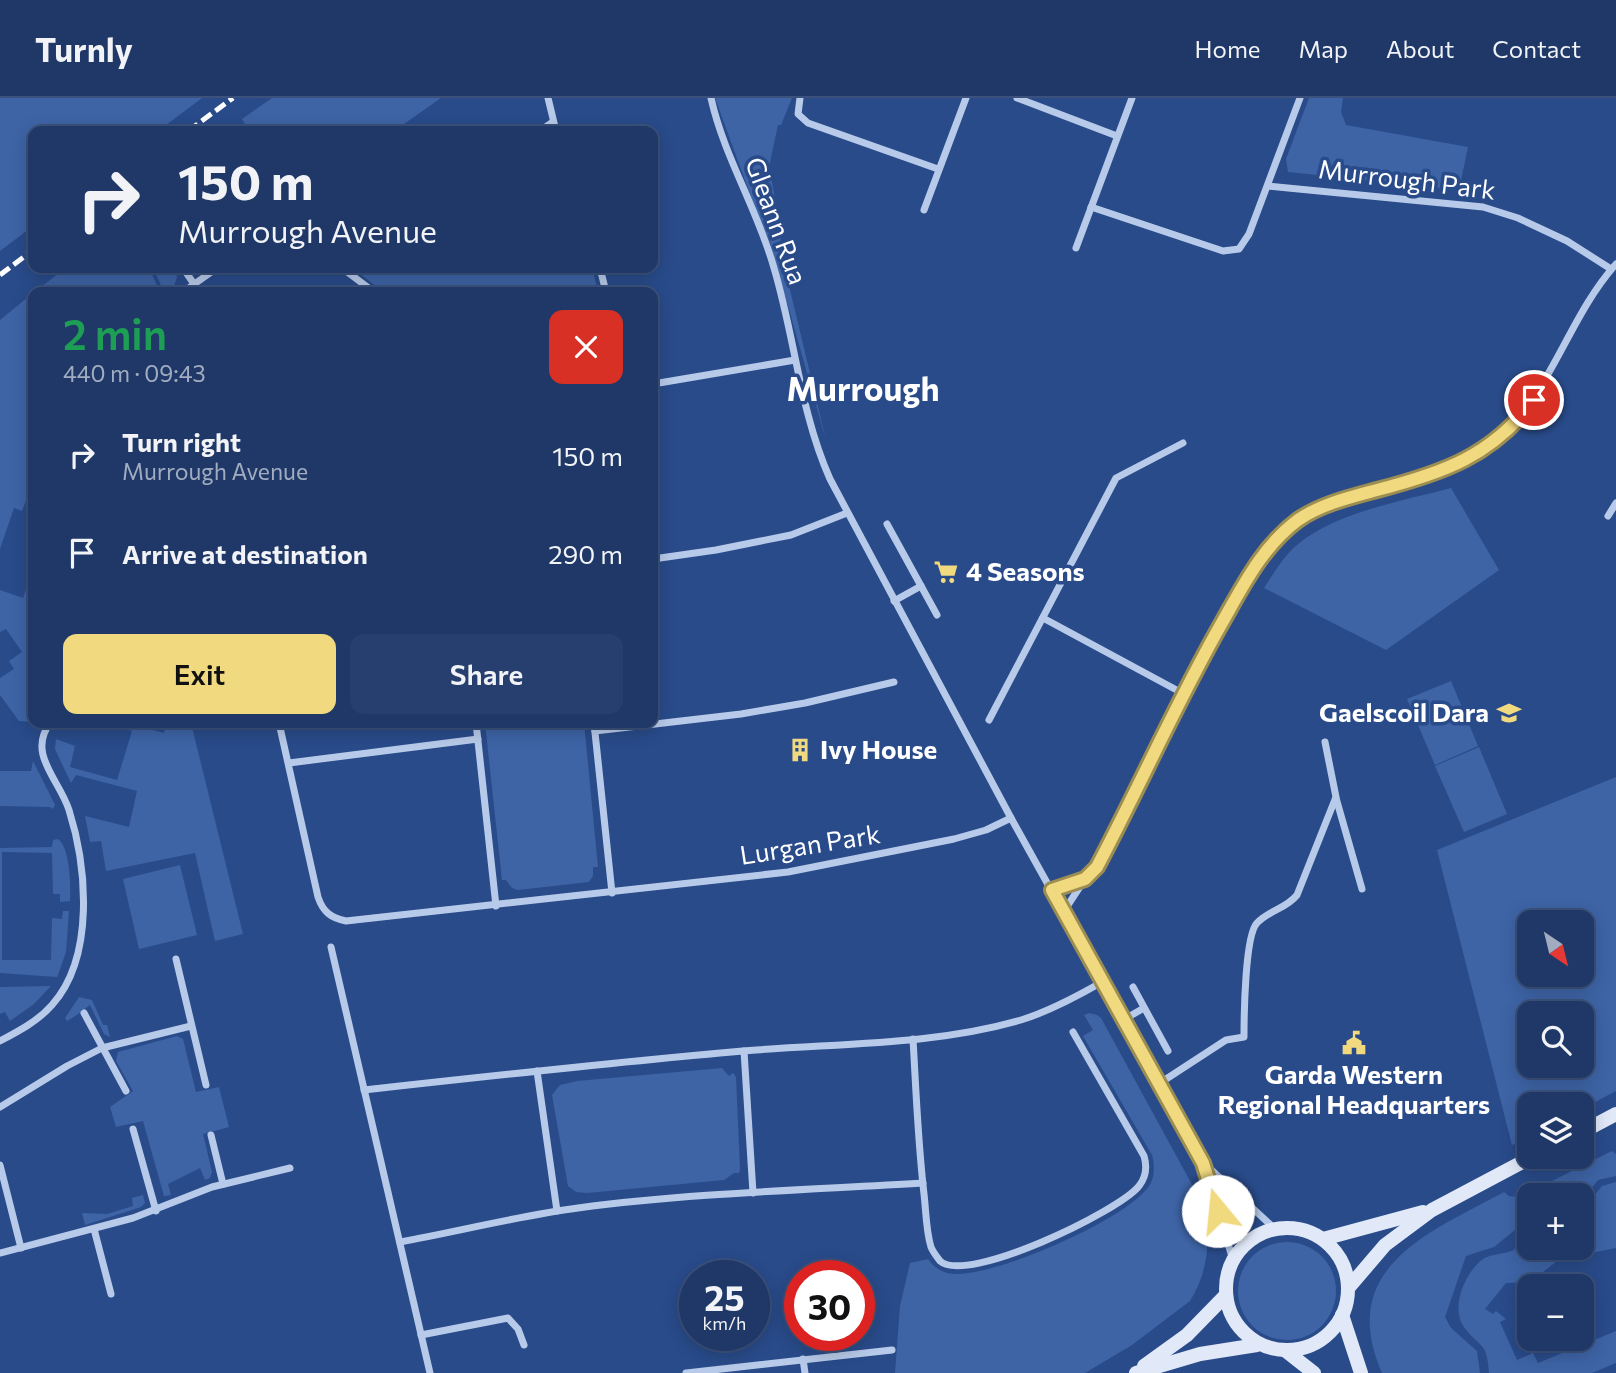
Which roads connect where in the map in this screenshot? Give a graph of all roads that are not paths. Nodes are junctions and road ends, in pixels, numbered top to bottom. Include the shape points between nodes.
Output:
1 (548, 98) edge
2 (711, 98) edge
3 (800, 98) edge
4 (966, 98) edge
5 (1017, 98) edge
6 (1132, 98) edge
7 (1300, 98) edge
8 (553, 122) junction
9 (547, 126) edge
10 (554, 126) edge
11 (1117, 136) junction
12 (939, 169) junction
13 (1268, 186) junction
14 (1091, 206) junction
15 (924, 210) dead end
16 (1076, 248) dead end
17 (1614, 267) edge
18 (186, 273) edge
19 (210, 273) edge
20 (349, 273) edge
21 (194, 284) junction
22 (190, 287) edge
23 (367, 287) edge
24 (795, 360) junction
25 (658, 383) edge
26 (1183, 443) dead end
27 (1616, 503) edge
28 (847, 513) junction
29 (1608, 516) dead end
30 (887, 524) dead end
31 (658, 558) edge
32 (921, 586) junction
33 (894, 601) junction
34 (937, 615) dead end
35 (1043, 618) junction
36 (894, 682) dead end
37 (1184, 694) junction
38 (989, 720) dead end
39 (658, 721) edge
40 (47, 728) edge
41 (280, 728) edge
42 (477, 728) edge
43 (594, 728) edge
44 (478, 739) junction
45 (1325, 742) dead end
46 (289, 763) junction
47 (1336, 797) junction
48 (1011, 818) junction
49 (1085, 879) junction
50 (1362, 889) dead end
51 (1052, 890) junction
52 (612, 893) junction
53 (496, 906) junction
54 (1064, 911) junction
55 (331, 947) dead end
56 (176, 959) dead end
57 (1102, 982) junction
58 (1133, 988) dead end
59 (1144, 1009) junction
60 (85, 1013) dead end
61 (1123, 1020) junction
62 (191, 1026) junction
63 (1073, 1032) dead end
64 (913, 1039) junction
65 (0, 1041) edge
66 (102, 1048) junction
67 (744, 1051) junction
68 (1168, 1051) dead end
69 (537, 1071) junction
70 (1160, 1083) junction
71 (206, 1085) dead end
72 (364, 1090) junction
73 (126, 1091) dead end
74 (0, 1107) edge
75 (1616, 1114) edge
76 (1594, 1126) edge
77 (133, 1129) dead end
78 (211, 1135) dead end
79 (1203, 1163) junction
80 (0, 1165) edge
81 (1517, 1165) edge
82 (290, 1168) dead end
83 (923, 1183) junction
84 (223, 1184) junction
85 (753, 1193) junction
86 (156, 1210) junction
87 (1432, 1210) junction
88 (557, 1211) junction
89 (94, 1229) junction
90 (1275, 1229) junction
91 (1323, 1239) junction
92 (400, 1242) junction
93 (22, 1248) junction
94 (0, 1253) edge
95 (1233, 1260) junction
96 (1350, 1286) junction
97 (111, 1294) dead end
98 (1226, 1295) junction
99 (1342, 1315) junction
100 (421, 1335) junction
101 (524, 1345) dead end
102 (1257, 1345) junction
103 (892, 1350) dead end
104 (1286, 1351) junction
105 (803, 1359) junction
106 (430, 1373) edge
107 (686, 1373) edge
108 (693, 1373) edge
109 (804, 1373) edge
110 (1135, 1373) edge
111 (1314, 1373) edge
112 (1361, 1373) edge

1 - 8 street
2 - 24 street, Gleann Rua via 774,267
3 - 12 street via 798,114 808,123
4 - 12 street
5 - 11 street
6 - 11 street
7 - 13 street
8 - 9 street
8 - 10 street
11 - 14 street
12 - 15 street
13 - 14 street via 1243,245 1223,251
13 - 17 street, Murrough Park via 1483,207 1518,218
14 - 16 street
17 - 37 street via 1539,393 1501,437 1452,467 1308,514 1273,541
18 - 21 street
19 - 21 street
20 - 23 street
21 - 22 street
24 - 25 street
24 - 28 street, Gleann Rua via 816,444
26 - 35 street via 1116,478
27 - 29 street
28 - 31 street via 791,535
28 - 33 street
30 - 32 street
32 - 33 street
32 - 34 street
33 - 48 street
35 - 37 street
35 - 38 street
36 - 39 street via 751,712
37 - 49 street via 1097,867
40 - 65 street via 40,747 68,808 83,880 78,948 72,974 54,1003 36,1020
41 - 46 street, Lurgan Park
42 - 44 street
43 - 52 street
44 - 46 street
44 - 53 street
45 - 47 street
46 - 53 street, Lurgan Park via 318,897 334,919 352,922
47 - 50 street
47 - 70 street via 1297,895 1291,904 1255,924 1250,935 1244,1037 1226,1040
48 - 51 street
48 - 52 street, Lurgan Park via 954,839 818,867
49 - 51 street
49 - 54 street
51 - 54 street
52 - 53 street, Lurgan Park
54 - 57 street
55 - 72 street
56 - 62 street
57 - 61 street
57 - 64 street via 1019,1020
58 - 59 street
59 - 61 street
59 - 68 street
60 - 66 street
61 - 70 street
62 - 66 street
62 - 71 street
63 - 83 street via 1144,1156 1146,1171 1139,1186 1100,1214 1049,1238 999,1258 956,1267 944,1264 932,1249
64 - 67 street
64 - 83 street
66 - 73 street
66 - 74 street
67 - 69 street
67 - 85 street
69 - 72 street
69 - 88 street
70 - 79 street
72 - 92 street
75 - 76 main road
77 - 86 street
78 - 84 street
79 - 90 street
79 - 95 street
80 - 93 street
81 - 87 main road
82 - 84 street
83 - 85 street
84 - 86 street
85 - 88 street
86 - 89 street
87 - 91 main road
87 - 96 main road via 1385,1245
88 - 92 street
89 - 93 street
89 - 97 street
90 - 91 main road via 1295,1228
90 - 95 main road via 1246,1243
91 - 96 main road via 1343,1265
92 - 100 street
93 - 94 street
95 - 98 main road
96 - 99 main road
98 - 102 main road via 1235,1322
98 - 110 main road via 1187,1335
99 - 104 main road via 1317,1342
99 - 112 main road
100 - 101 street via 508,1318
100 - 106 street
102 - 104 main road
102 - 110 main road via 1200,1353
103 - 105 street
104 - 111 main road
105 - 108 street
105 - 109 street
107 - 108 street

